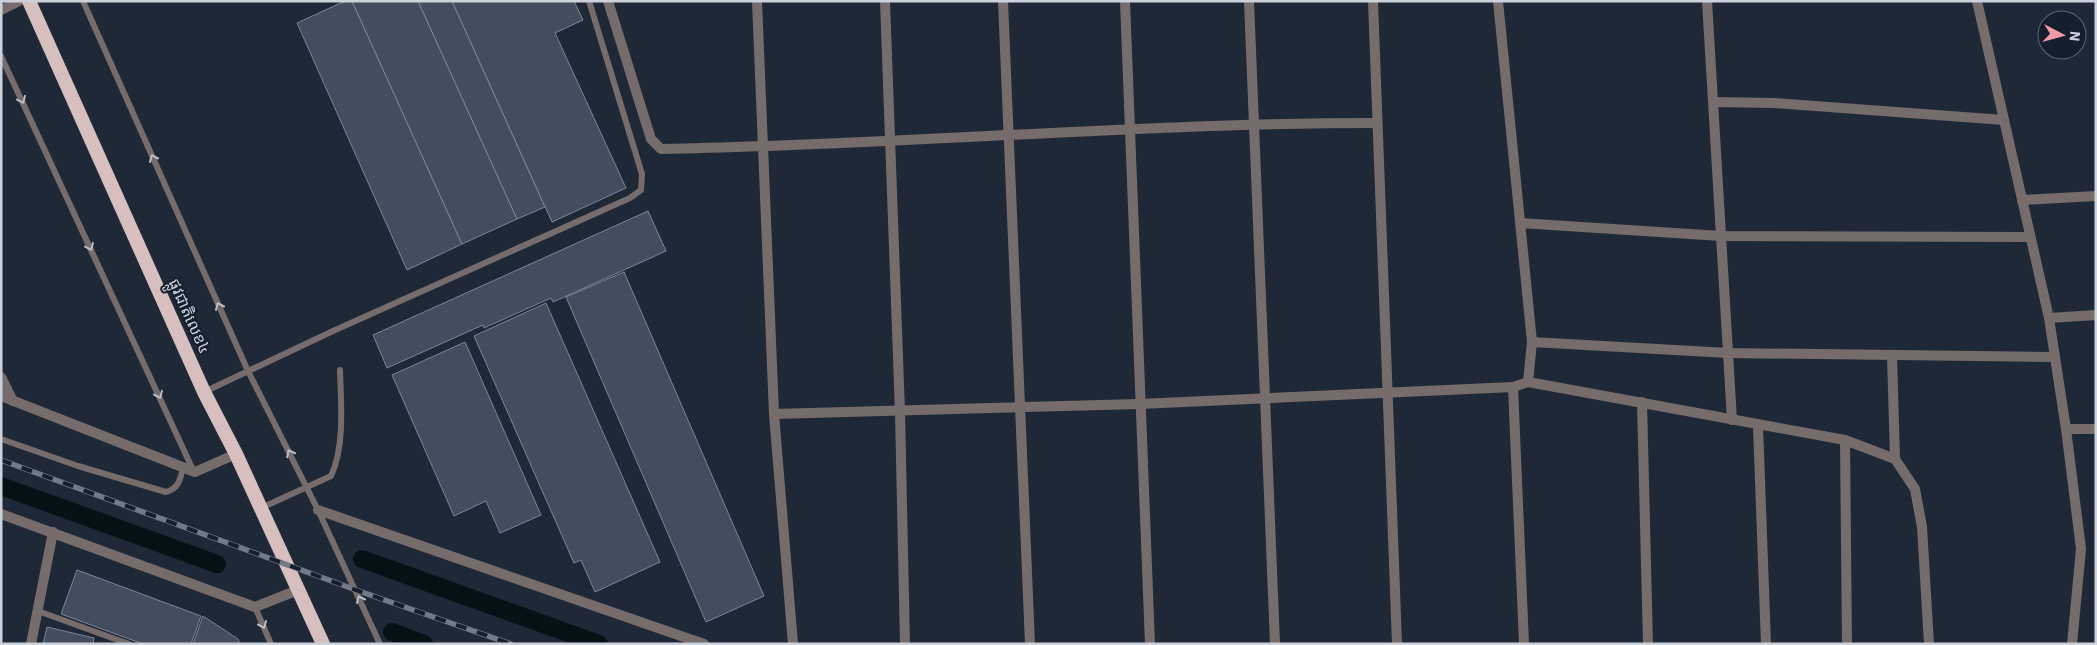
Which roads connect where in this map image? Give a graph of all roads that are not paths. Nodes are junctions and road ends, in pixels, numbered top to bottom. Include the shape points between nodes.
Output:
1 (19, 1) edge
2 (29, 1) edge
3 (83, 1) edge
4 (589, 1) edge
5 (608, 1) edge
6 (756, 1) edge
7 (885, 1) edge
8 (1003, 1) edge
9 (1125, 1) edge
10 (1249, 1) edge
11 (1373, 1) edge
12 (1498, 1) edge
13 (1707, 1) edge
14 (1978, 1) edge
15 (1, 10) edge
16 (1, 56) edge
17 (1713, 102) junction
18 (2004, 120) junction
19 (1254, 123) junction
20 (1378, 123) junction
21 (1129, 129) junction
22 (1009, 136) junction
23 (891, 142) junction
24 (762, 147) junction
25 (2096, 196) edge
26 (2022, 200) junction
27 (1521, 223) junction
28 (1721, 236) junction
29 (2029, 237) junction
30 (2096, 315) edge
31 (2049, 318) junction
32 (1532, 342) junction
33 (1728, 353) junction
34 (1892, 355) junction
35 (2054, 357) junction
36 (248, 370) junction
37 (340, 370) dead end
38 (1, 377) edge
39 (1528, 382) junction
40 (1513, 387) junction
41 (204, 392) junction
42 (1386, 392) junction
43 (1, 396) edge
44 (1266, 397) junction
45 (13, 401) junction
46 (1642, 402) junction
47 (1139, 404) junction
48 (1020, 407) junction
49 (900, 412) junction
50 (774, 414) junction
51 (1732, 420) junction
52 (1758, 426) junction
53 (2096, 428) edge
54 (2066, 429) junction
55 (1, 439) edge
56 (1845, 440) junction
57 (236, 454) junction
58 (1895, 459) junction
59 (183, 468) junction
60 (195, 472) junction
61 (307, 488) junction
62 (261, 508) junction
63 (318, 510) junction
64 (1, 514) edge
65 (53, 532) junction
66 (298, 590) junction
67 (255, 607) junction
68 (38, 611) junction
69 (31, 644) edge
70 (128, 644) edge
71 (272, 644) edge
72 (322, 644) edge
73 (380, 644) edge
74 (704, 644) edge
75 (793, 644) edge
76 (905, 644) edge
77 (1030, 644) edge
78 (1150, 644) edge
79 (1274, 644) edge
80 (1397, 644) edge
81 (1524, 644) edge
82 (1648, 644) edge
83 (1766, 644) edge
84 (1847, 644) edge
85 (1929, 644) edge
86 (2072, 644) edge

1 - 15 street
2 - 41 highway, ផ្លូវជាតិលេខ៤
36 -> 3 lane
4 - 36 lane via 642,174 641,190 630,198
5 - 24 street via 650,139 655,145 661,149
6 - 24 street
7 - 23 street
8 - 22 street
9 - 21 street
10 - 19 street
11 - 20 street
12 - 27 street
13 - 17 street
14 - 18 street
16 -> 60 lane
17 - 18 street
17 - 28 street
18 - 26 street
19 - 20 street
19 - 21 street
19 - 44 street
20 - 42 street
21 - 22 street
21 - 47 street
22 - 23 street
22 - 48 street
23 - 24 street
23 - 49 street
24 - 50 street
25 - 26 street
26 - 29 street
27 - 28 street
27 - 32 street
28 - 29 street
28 - 33 street
29 - 31 street
30 - 31 street
31 - 35 street
32 - 33 street
32 - 39 street
33 - 34 street
33 - 51 street
34 - 35 street
34 - 58 street
35 - 54 street
36 - 41 lane
61 -> 36 lane
37 - 61 lane via 341,414 336,466 331,476
38 - 45 street
39 - 40 street
39 - 46 street
40 - 42 street
40 - 81 street
41 - 57 highway, ផ្លូវជាតិលេខ៤
42 - 44 street
42 - 80 street
43 - 45 street
44 - 47 street
44 - 79 street
45 - 59 street
46 - 51 street
46 - 82 street
47 - 48 street
47 - 78 street
48 - 49 street
48 - 77 street
49 - 50 street
49 - 76 street
50 - 75 street
51 - 52 street
52 - 56 street
52 - 83 street
53 - 54 street
54 - 86 street via 2081,549
55 - 59 lane via 166,492 179,484
56 - 58 street
56 - 84 street
57 - 60 street
57 - 62 highway, ផ្លូវជាតិលេខ៤
58 - 85 street via 1916,489 1922,527
59 - 60 street
61 - 62 lane
61 - 63 lane
62 - 66 highway, ផ្លូវជាតិលេខ៤
73 -> 63 lane
63 - 74 street
64 - 65 street
65 - 67 street
65 - 68 street
66 - 67 street
66 - 72 highway, ផ្លូវជាតិលេខ៤
67 -> 71 lane
68 - 69 street
68 - 70 lane

